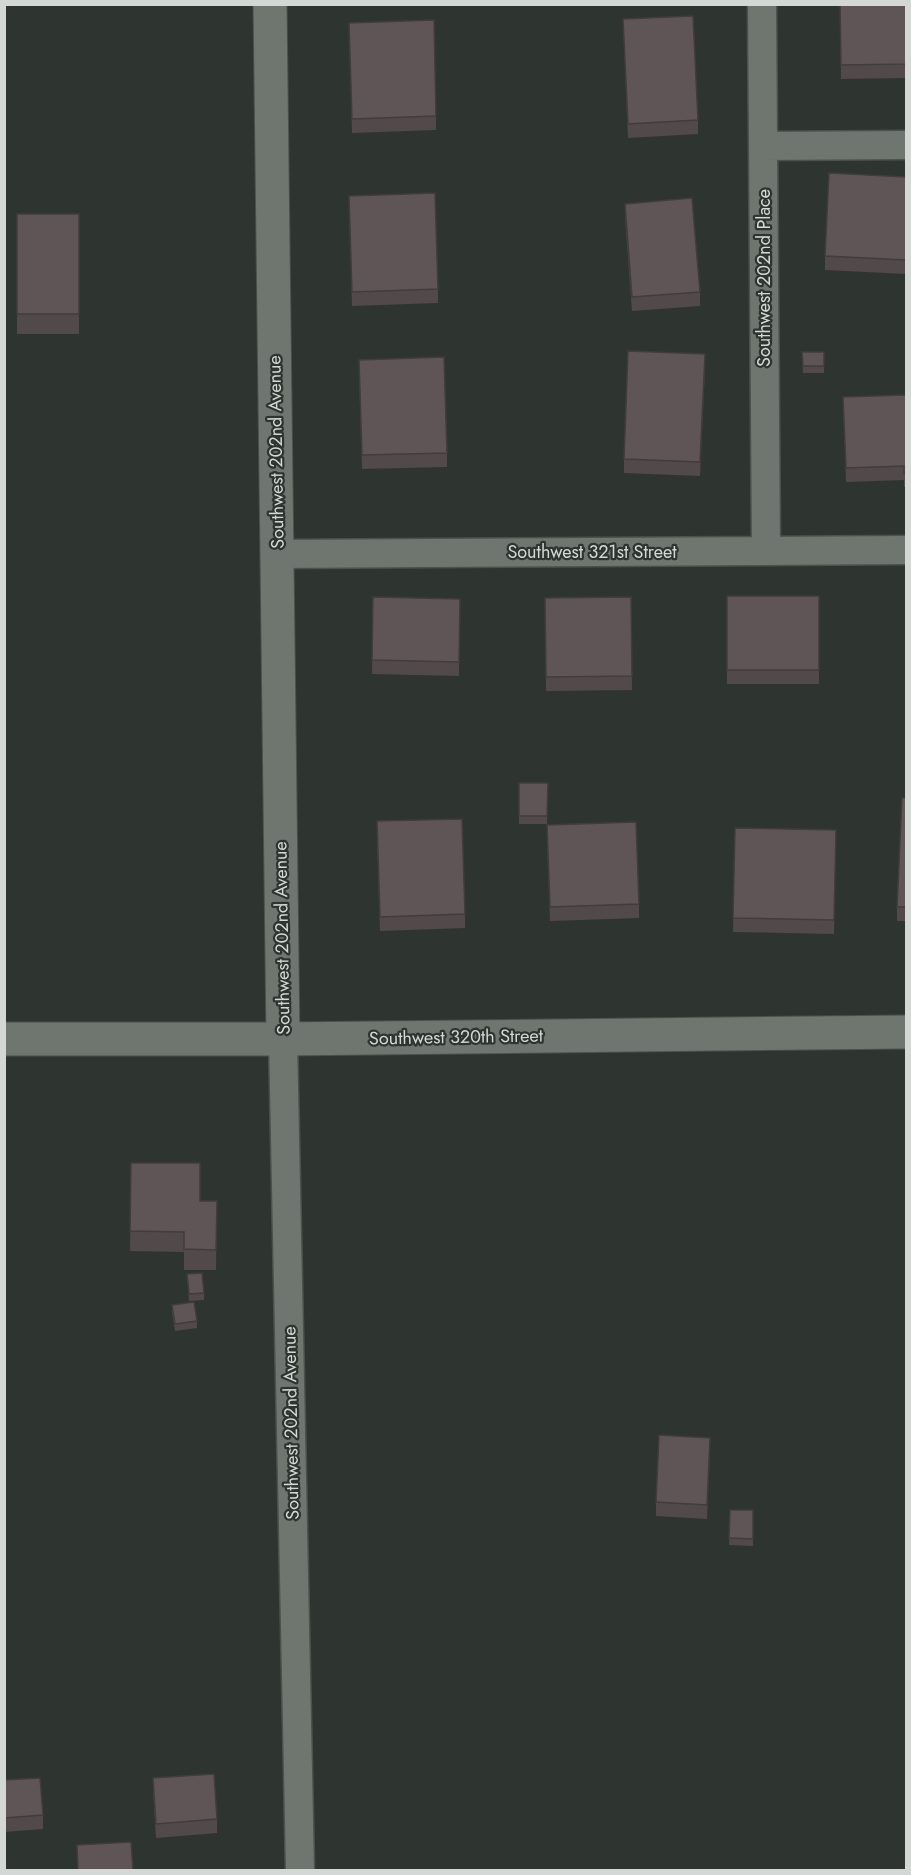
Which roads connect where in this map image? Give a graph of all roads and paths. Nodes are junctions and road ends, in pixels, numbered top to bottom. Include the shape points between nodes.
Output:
1 (270, 4) edge
2 (762, 4) edge
3 (906, 145) edge
4 (763, 146) junction
5 (906, 550) edge
6 (766, 551) junction
7 (277, 554) junction
8 (906, 1032) edge
9 (4, 1039) edge
10 (283, 1039) junction
11 (300, 1870) edge

1 - 7 street, Southwest 202nd Avenue
2 - 4 street, Southwest 202nd Place
3 - 4 street
4 - 6 street, Southwest 202nd Place
5 - 6 street, Southwest 321st Street
6 - 7 street, Southwest 321st Street
7 - 10 street, Southwest 202nd Avenue
8 - 10 street, Southwest 320th Street
9 - 10 street, Southwest 320th Street
10 - 11 street, Southwest 202nd Avenue

